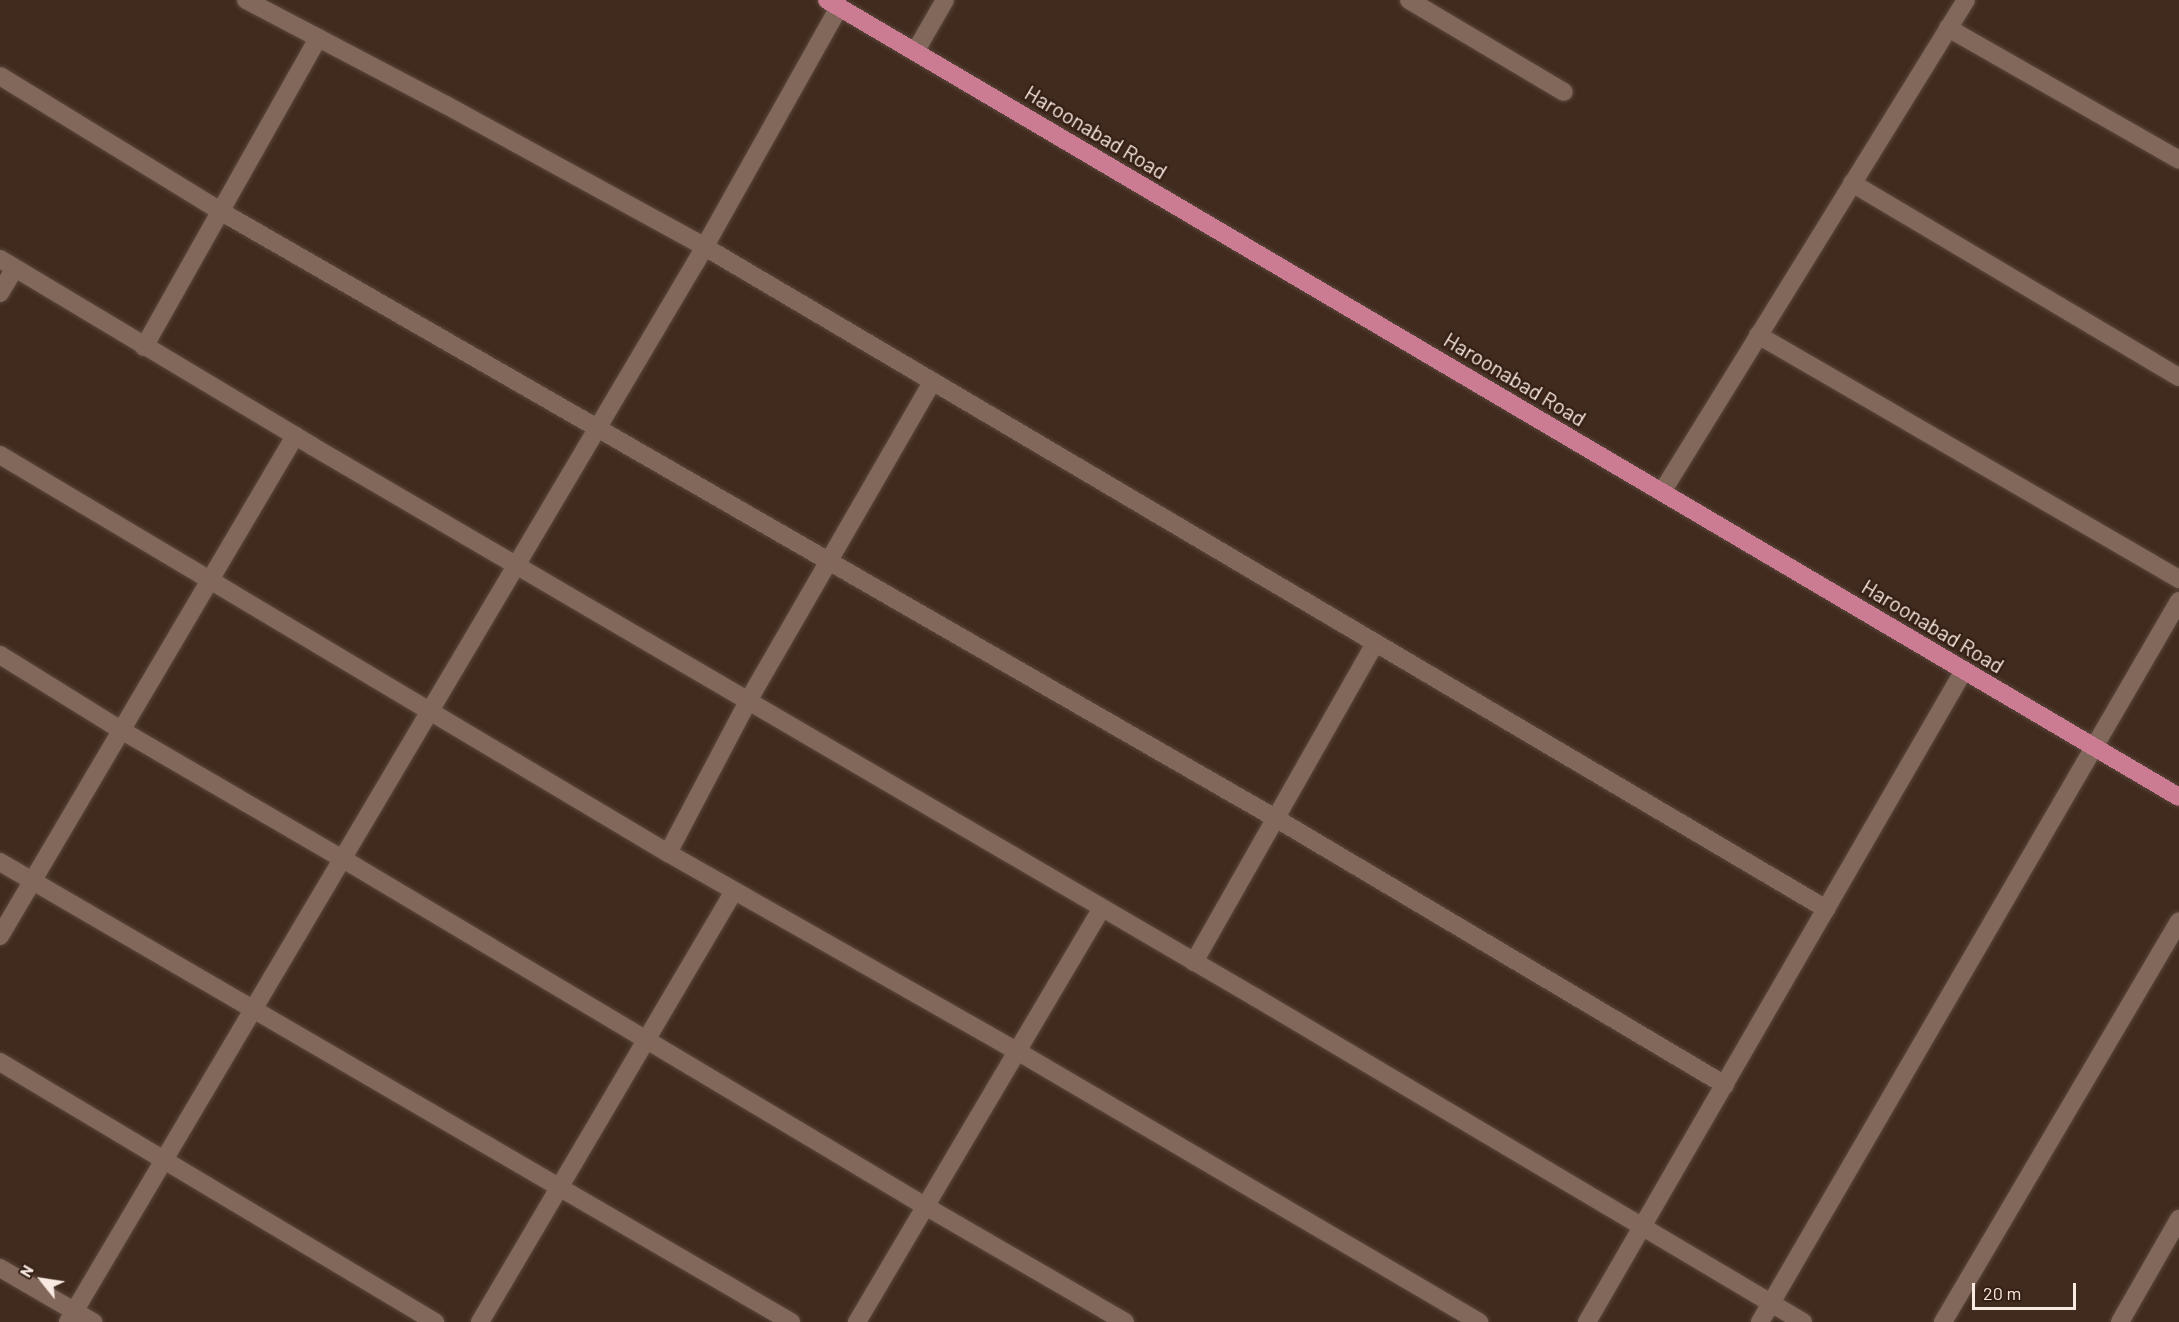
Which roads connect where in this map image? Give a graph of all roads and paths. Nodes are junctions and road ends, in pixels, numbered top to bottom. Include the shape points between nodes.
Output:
1 (246, 0) edge
2 (945, 0) edge
3 (1409, 0) edge
4 (1965, 0) edge
5 (833, 4) edge
6 (1948, 28) junction
7 (318, 38) junction
8 (915, 52) junction
9 (0, 75) edge
10 (1564, 92) dead end
11 (2179, 160) edge
12 (1852, 183) junction
13 (220, 211) junction
14 (705, 247) junction
15 (7, 264) edge
16 (0, 293) edge
17 (1758, 335) junction
18 (144, 346) junction
19 (2179, 377) edge
20 (932, 382) junction
21 (598, 427) junction
22 (295, 436) junction
23 (0, 455) edge
24 (1662, 492) junction
25 (831, 561) junction
26 (517, 566) junction
27 (210, 579) junction
28 (2179, 579) edge
29 (2179, 601) edge
30 (1375, 643) junction
31 (0, 655) edge
32 (1964, 670) junction
33 (748, 701) junction
34 (431, 710) junction
35 (121, 730) junction
36 (2094, 747) junction
37 (2179, 797) edge
38 (1276, 819) junction
39 (668, 853) junction
40 (343, 859) junction
41 (0, 862) edge
42 (32, 882) junction
43 (734, 891) junction
44 (1102, 908) junction
45 (1826, 909) junction
46 (2179, 921) edge
47 (0, 936) edge
48 (1194, 962) junction
49 (254, 1010) junction
50 (646, 1040) junction
51 (1017, 1051) junction
52 (0, 1062) edge
53 (1725, 1085) junction
54 (165, 1160) junction
55 (560, 1187) junction
56 (925, 1206) junction
57 (2179, 1219) edge
58 (1643, 1226) junction
59 (0, 1268) edge
60 (1771, 1303) junction
61 (72, 1317) edge
62 (93, 1322) edge
63 (435, 1322) edge
64 (480, 1322) edge
65 (791, 1322) edge
66 (857, 1322) edge
67 (1125, 1322) edge
68 (1479, 1322) edge
69 (1587, 1322) edge
70 (1760, 1322) edge
71 (1803, 1322) edge
72 (1943, 1322) edge
73 (2120, 1322) edge

1 - 7 street
2 - 8 street
3 - 10 street
4 - 6 street
5 - 8 main road, Haroonabad Road
5 - 14 street
6 - 11 street
6 - 12 street
7 - 13 street
7 - 14 street
8 - 24 main road, Haroonabad Road
9 - 13 street
12 - 17 street
12 - 19 street
13 - 18 street
13 - 21 street
14 - 20 street
14 - 21 street
15 - 16 street
15 - 18 street
17 - 24 street
17 - 28 street
18 - 22 street
20 - 25 street
20 - 30 street
21 - 25 street
21 - 26 street
22 - 26 street
22 - 27 street
23 - 27 street
24 - 32 main road, Haroonabad Road
25 - 33 street
25 - 38 street
26 - 33 street
26 - 34 street
27 - 34 street
27 - 35 street
29 - 36 street
30 - 38 street
30 - 45 street
31 - 35 street
32 - 36 main road, Haroonabad Road
32 - 45 street
33 - 39 street
33 - 44 street
34 - 39 street
34 - 40 street
35 - 40 street
35 - 42 street
36 - 37 main road, Haroonabad Road
36 - 60 street
38 - 48 street
38 - 53 street
39 - 43 street
40 - 49 street
40 - 50 street
41 - 42 street
42 - 47 street
42 - 49 street
43 - 50 street
43 - 51 street
44 - 48 street
44 - 51 street
45 - 53 street
46 - 72 street
48 - 58 street
49 - 54 street
49 - 55 street
50 - 55 street
50 - 56 street
51 - 56 street
51 - 68 street
52 - 54 street
53 - 58 street
54 - 61 street
54 - 63 street
55 - 64 street
55 - 65 street
56 - 66 street
56 - 67 street
57 - 73 street
58 - 60 street
58 - 69 street
59 - 61 street
60 - 70 street
60 - 71 street
61 - 62 street

